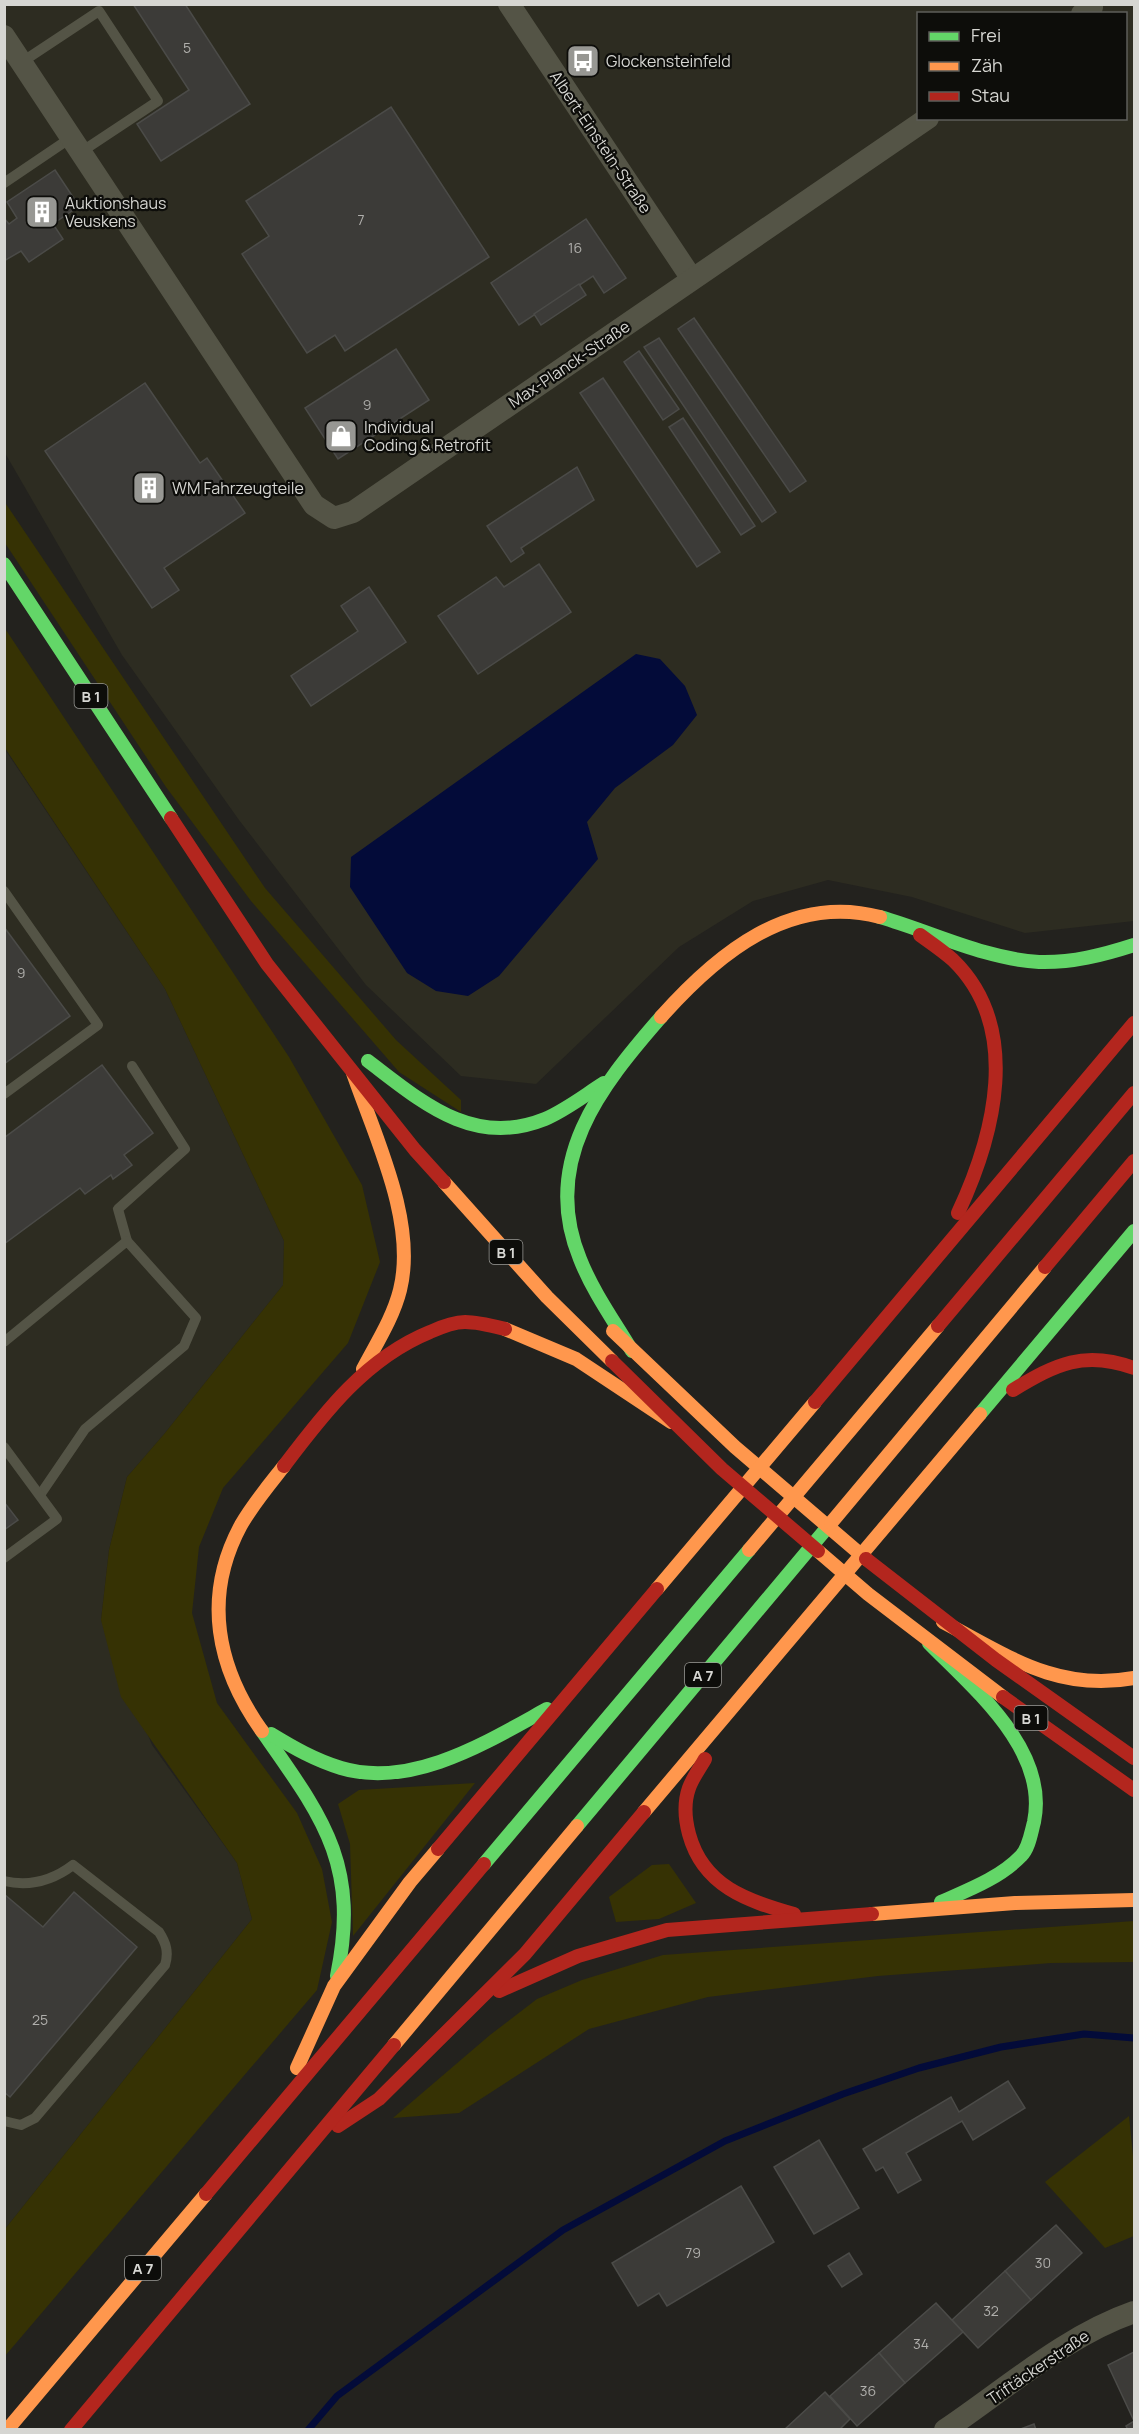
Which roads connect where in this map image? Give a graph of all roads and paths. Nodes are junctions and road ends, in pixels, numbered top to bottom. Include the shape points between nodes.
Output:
1 (509, 4) edge
2 (4, 36) edge
3 (22, 62) junction
4 (925, 120) edge
5 (77, 144) junction
6 (4, 183) edge
7 (692, 279) junction
8 (4, 564) edge
9 (178, 829) junction
10 (4, 891) edge
11 (898, 923) junction
12 (259, 926) dead end
13 (1134, 945) edge
14 (1134, 1023) edge
15 (132, 1066) dead end
16 (353, 1073) junction
17 (606, 1082) junction
18 (1134, 1092) edge
19 (4, 1094) edge
20 (402, 1103) dead end
21 (1134, 1161) edge
22 (1134, 1231) edge
23 (127, 1241) junction
24 (929, 1266) junction
25 (586, 1304) dead end
26 (4, 1342) edge
27 (632, 1351) junction
28 (1134, 1368) edge
29 (360, 1377) junction
30 (989, 1406) junction
31 (671, 1422) junction
32 (4, 1447) edge
33 (40, 1494) junction
34 (4, 1558) edge
35 (943, 1622) junction
36 (929, 1643) junction
37 (1134, 1678) edge
38 (562, 1701) junction
39 (732, 1710) junction
40 (254, 1722) junction
41 (1134, 1758) edge
42 (1134, 1790) edge
43 (4, 1881) edge
44 (1134, 1900) edge
45 (923, 1911) junction
46 (813, 1919) junction
47 (334, 1986) junction
48 (480, 2000) junction
49 (278, 2108) junction
50 (4, 2121) edge
51 (308, 2145) junction
52 (1134, 2312) edge
53 (7, 2430) edge
54 (71, 2430) edge
55 (945, 2430) edge

1 - 7 street, Albert-Einstein-Straße
2 - 3 street, Max-Planck-Straße
3 - 5 street, Max-Planck-Straße
3 - 5 lane via 99,11 158,101
4 - 7 street, Max-Planck-Straße
5 - 6 lane
5 - 7 street, Max-Planck-Straße via 314,505 334,518 353,512
8 - 9 main road, B 1
9 - 12 main road, B 1
9 - 16 main road, B 1 via 267,964
10 - 19 lane via 98,1025
11 - 13 main road via 1010,958 1053,962 1095,957
11 - 17 main road via 837,910 770,925 738,943 708,967
11 - 24 main road via 927,939 966,977 980,1000 996,1056 995,1113 988,1143 972,1187
14 - 24 main road
15 - 23 lane via 185,1149 118,1209
16 - 29 main road via 399,1211 406,1252 401,1289
16 - 31 main road, B 1 via 480,1224
17 - 20 main road via 545,1119 516,1129 479,1128 440,1115 364,1057
17 - 27 main road via 569,1162 566,1201 576,1249
18 - 49 main road, A 7
21 - 51 main road, A 7
22 - 30 main road
23 - 26 lane
23 - 33 lane via 196,1318 184,1346 85,1429
24 - 38 main road
25 - 27 main road, B 1
27 - 35 main road, B 1 via 738,1451
28 - 30 main road via 1113,1359 1082,1358 1051,1366
29 - 31 main road via 418,1335 466,1322 505,1329 556,1350 610,1379
29 - 40 main road via 256,1500 235,1536 222,1573 218,1605 220,1643 230,1680
30 - 39 main road
31 - 36 main road, B 1
32 - 33 lane
33 - 34 lane via 57,1518
35 - 37 main road via 1055,1677 1085,1683
35 - 41 main road, B 1
36 - 42 main road, B 1
36 - 45 main road via 999,1716 1023,1753 1037,1799 1035,1824 1023,1854 1002,1873
38 - 40 main road via 445,1761 404,1771 367,1774 315,1761
38 - 47 main road via 410,1882
39 - 46 main road via 688,1790 686,1823 696,1859 714,1881 734,1894
39 - 48 main road via 567,1906
40 - 47 main road via 312,1803 333,1849 345,1922 344,1947
43 - 50 lane via 36,1883 73,1865 159,1932 168,1955 165,1965 35,2118 21,2125
44 - 45 main road via 1015,1903
45 - 46 main road
46 - 48 main road via 667,1930 633,1938 579,1956
47 - 49 main road
48 - 51 main road via 379,2099
49 - 53 main road, A 7
51 - 54 main road, A 7
52 - 55 street, Triftäckerstraße via 1067,2346

